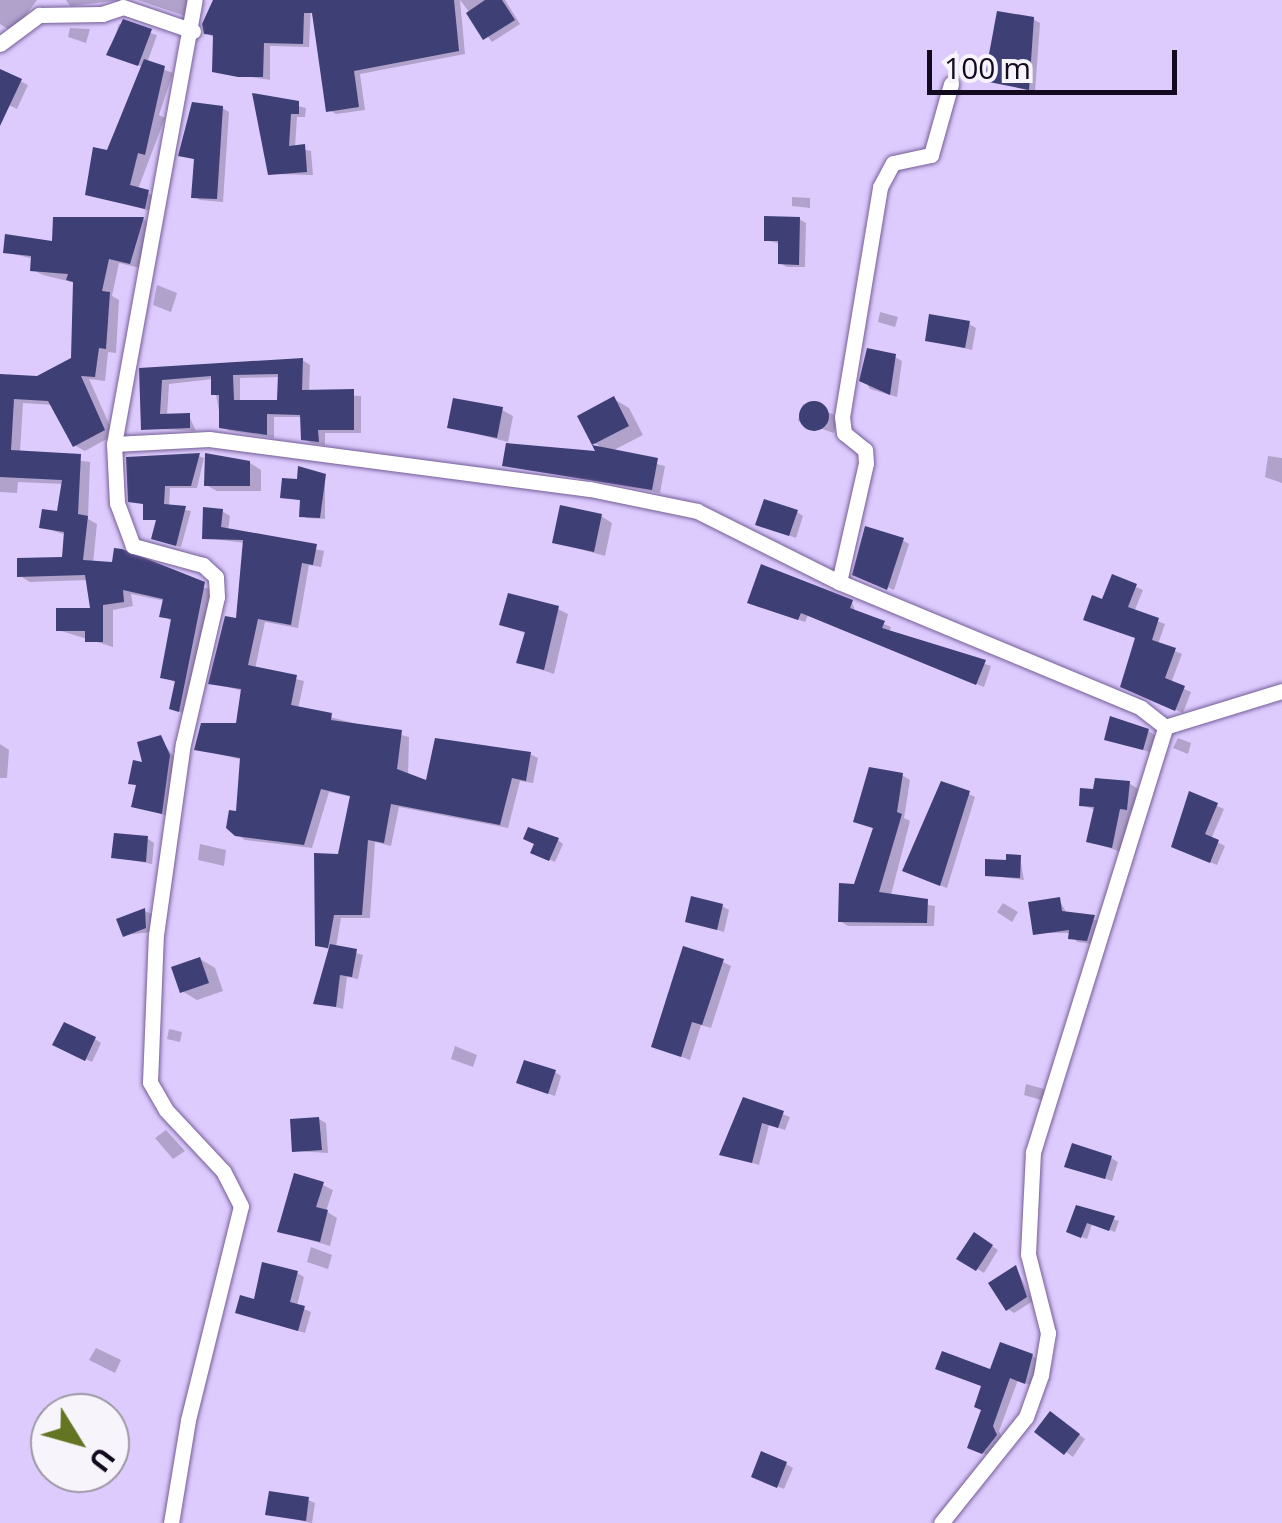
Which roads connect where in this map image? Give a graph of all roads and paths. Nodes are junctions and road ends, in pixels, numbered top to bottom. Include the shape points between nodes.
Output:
1 (195, 0) edge
2 (192, 31) junction
3 (0, 44) edge
4 (951, 84) dead end
5 (114, 444) junction
6 (839, 582) junction
7 (1282, 691) edge
8 (1165, 727) junction
9 (171, 1523) edge
10 (942, 1523) edge

1 - 2 street
2 - 3 street via 124,7 40,15
2 - 5 street via 160,162
4 - 6 street via 931,155 893,163 880,187 842,417 844,434 865,450 866,462
5 - 6 street via 209,439 590,489 697,511
5 - 9 street via 117,503 133,546 203,565 216,578 156,935 150,1082 166,1110 223,1171 241,1206 188,1420
6 - 8 street via 1140,708
7 - 8 street
8 - 10 street via 1033,1152 1028,1254 1048,1334 1042,1375 1026,1416

